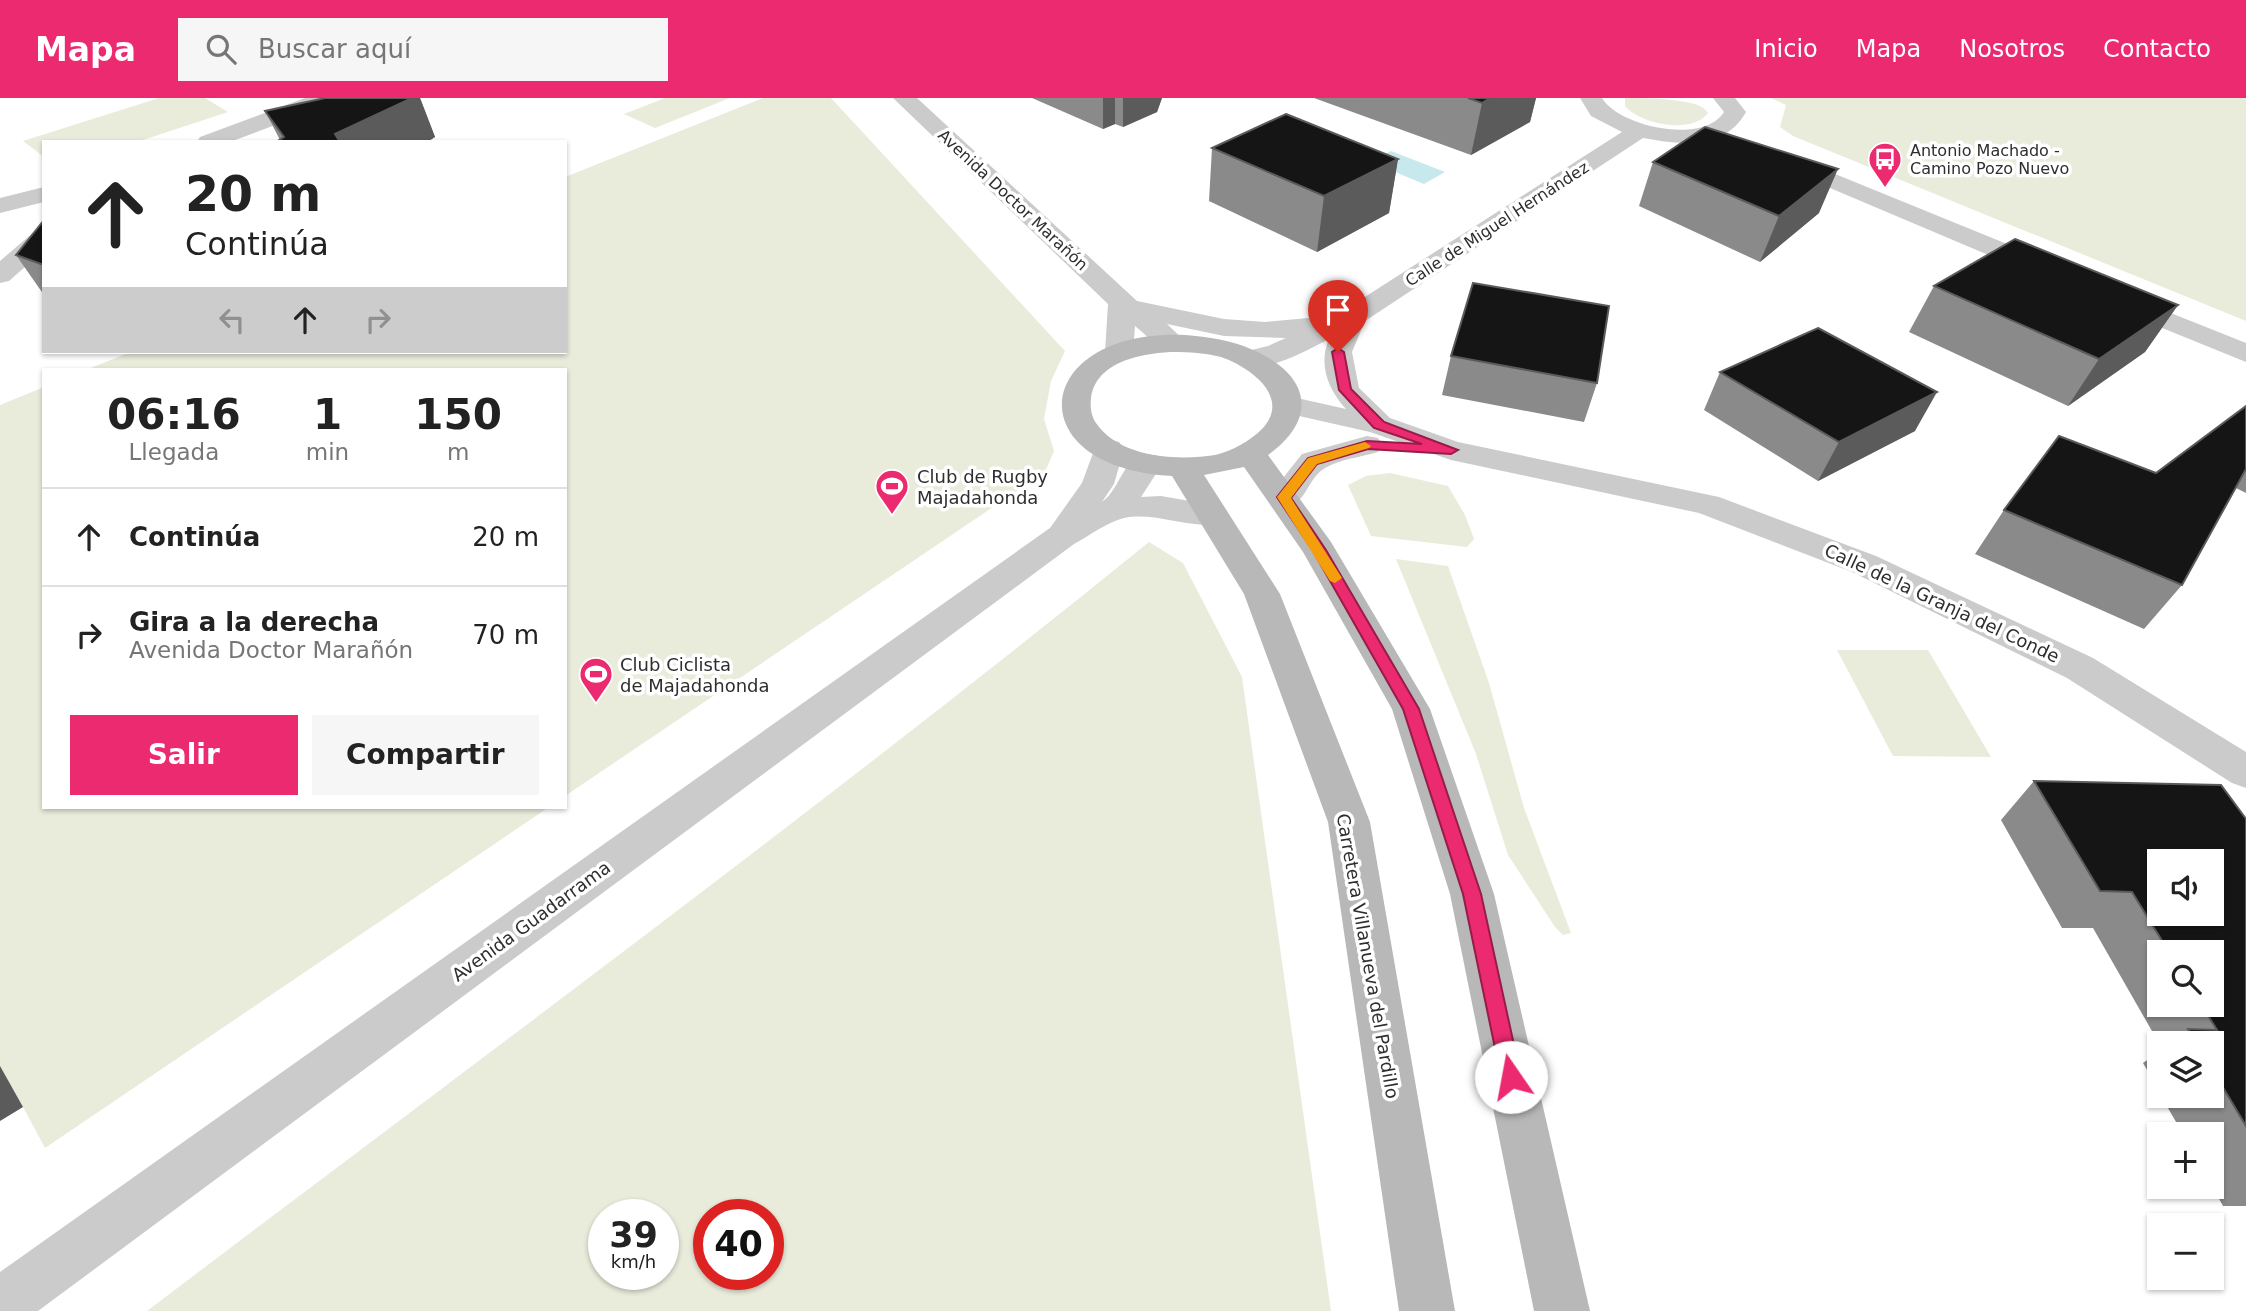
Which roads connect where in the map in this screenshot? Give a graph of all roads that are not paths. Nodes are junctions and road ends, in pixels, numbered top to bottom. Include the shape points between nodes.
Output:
1 (325, 98) edge
2 (904, 98) edge
3 (1724, 98) edge
4 (1588, 100) edge
5 (1639, 131) junction
6 (1716, 132) junction
7 (213, 140) edge
8 (42, 195) edge
9 (21, 203) edge
10 (42, 236) edge
11 (42, 237) edge
12 (0, 246) edge
13 (0, 275) edge
14 (2070, 280) edge
15 (2095, 290) edge
16 (1122, 302) junction
17 (1353, 317) junction
18 (1173, 343) junction
19 (1119, 352) junction
20 (2246, 353) edge
21 (1249, 359) junction
22 (1282, 406) junction
23 (1373, 435) junction
24 (1108, 449) junction
25 (1250, 453) junction
26 (1165, 465) junction
27 (1284, 497) junction
28 (1117, 508) junction
29 (1212, 515) junction
30 (1062, 536) junction
31 (2246, 772) edge
32 (0, 1305) edge
33 (1427, 1311) edge
34 (1562, 1311) edge

1 - 7 street
2 - 16 street, Avenida Doctor Marañón
3 - 6 street via 1735,112 1734,120
4 - 5 street via 1609,119
5 - 6 street via 1680,136
5 - 17 street, Calle de Miguel Hernández
6 - 14 street
8 - 9 street
10 - 12 street
11 - 13 street
15 - 20 street
16 - 17 street, Calle de Miguel Hernández via 1215,328 1275,330
16 - 18 street, Avenida Doctor Marañón
16 - 19 street
17 - 21 street, Calle de Miguel Hernández via 1277,353
17 - 22 street, Calle de Miguel Hernández
17 - 23 street via 1338,352 1345,390
18 - 19 street
18 - 21 street via 1213,346
19 - 24 street via 1093,367 1077,386 1074,408 1084,430
21 - 22 street via 1266,369
22 - 23 street, Calle de la Granja del Conde
22 - 25 street via 1267,443
23 - 27 street via 1313,461
23 - 31 street, Calle de la Granja del Conde via 1707,504 1864,564 2080,668
24 - 26 street
24 - 30 street, Avenida Guadarrama via 1098,484
25 - 26 street via 1219,464
25 - 27 street
26 - 28 street, Avenida Guadarrama
26 - 29 street, Carretera Villanueva del Pardillo
27 - 34 street via 1411,709 1472,894
28 - 29 street, Avenida Guadarrama via 1161,507
28 - 30 street, Avenida Guadarrama
29 - 33 street, Carretera Villanueva del Pardillo via 1262,594 1349,822
30 - 32 street, Avenida Guadarrama

